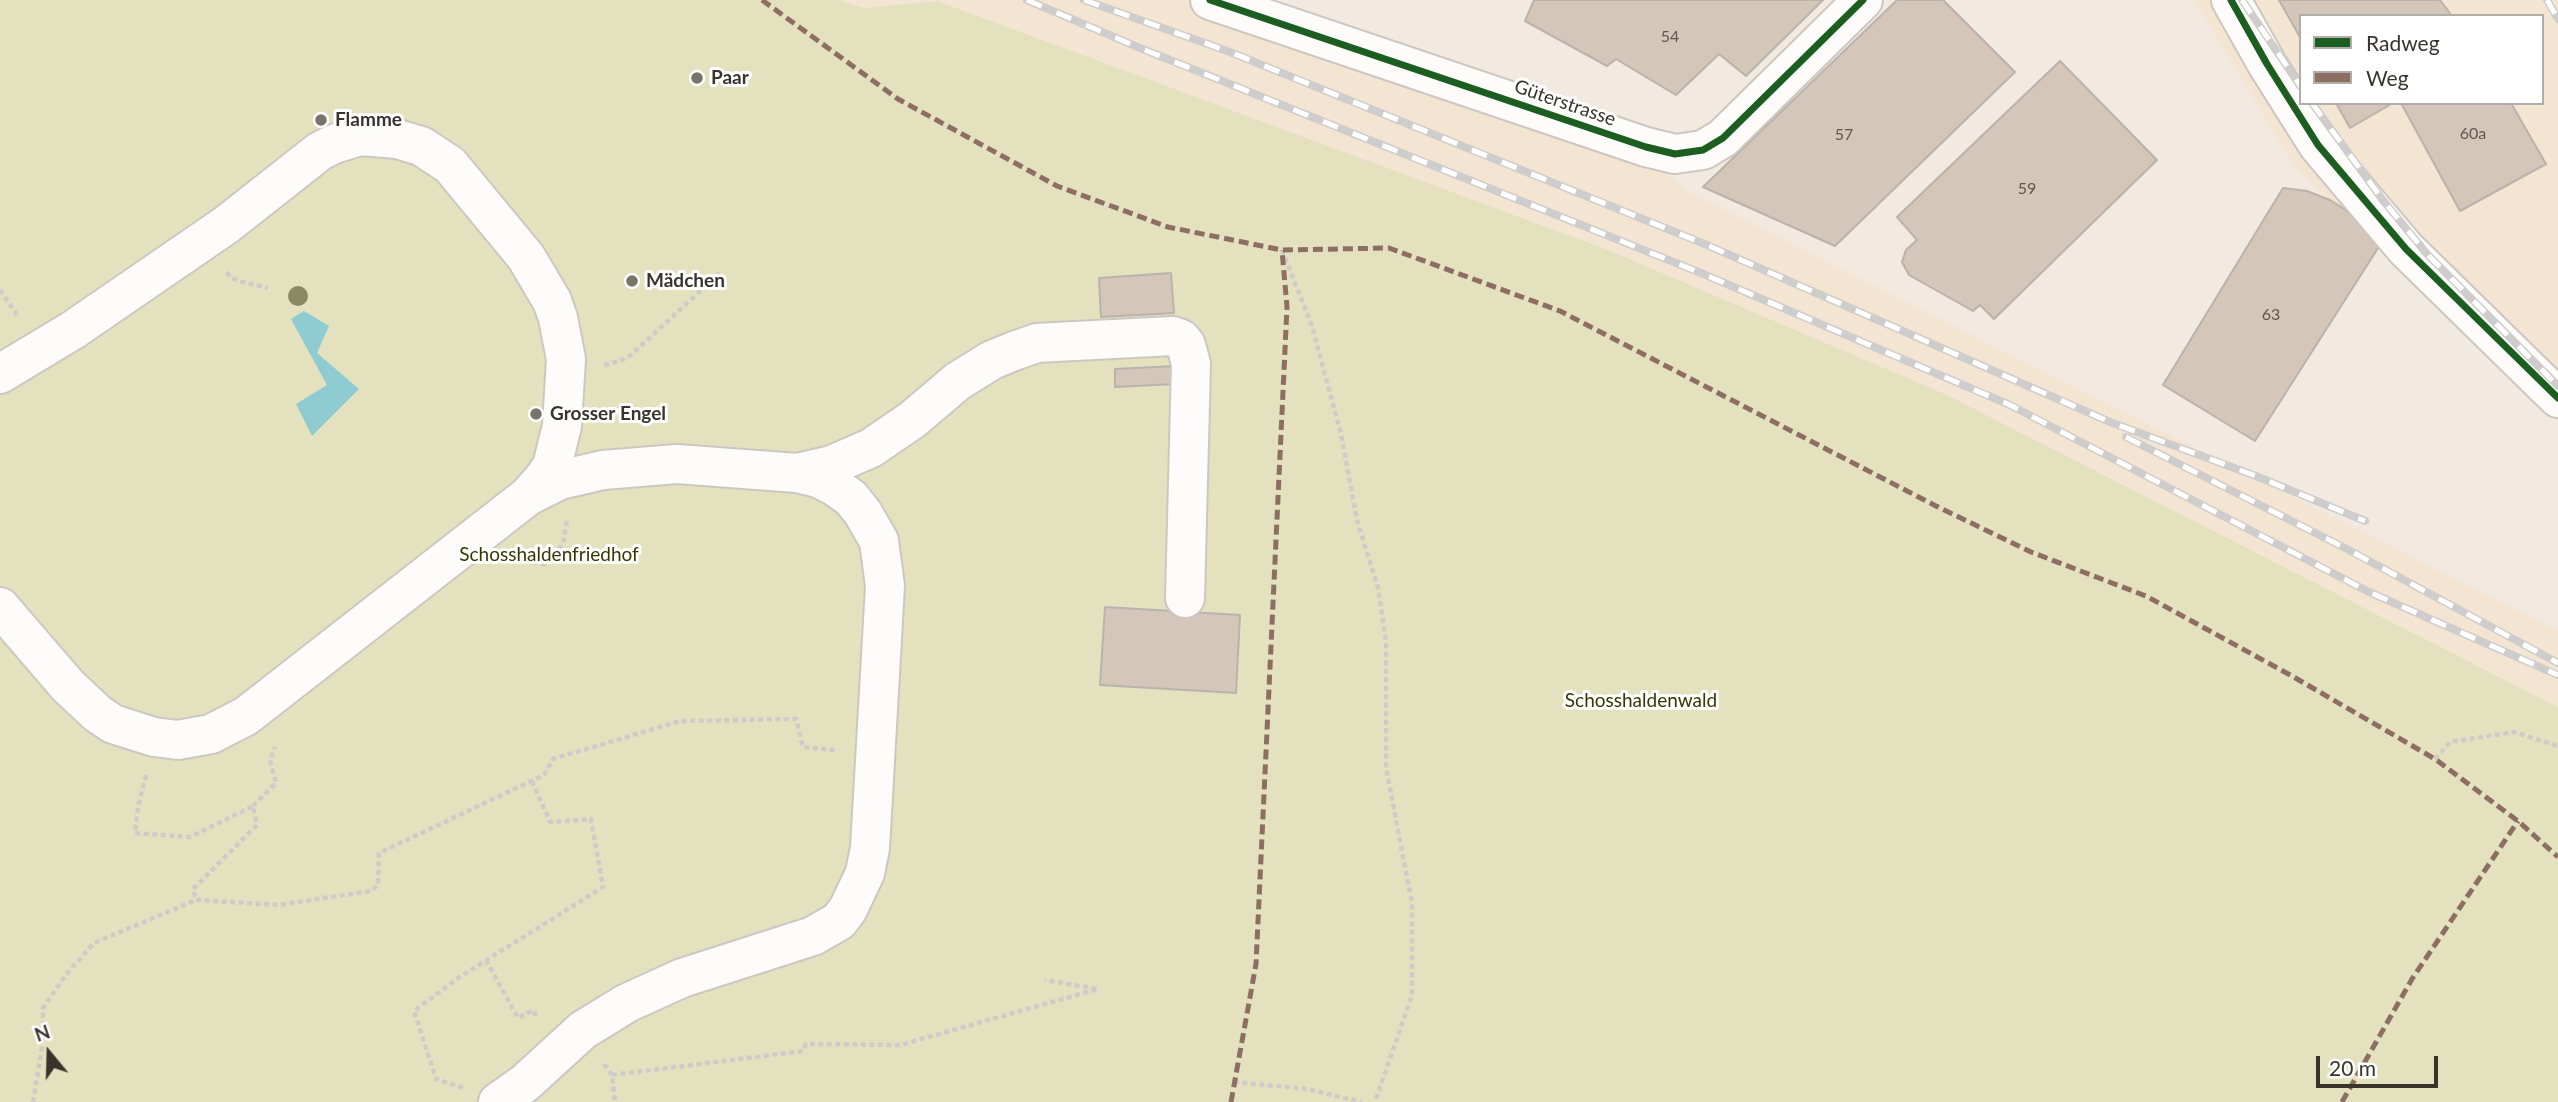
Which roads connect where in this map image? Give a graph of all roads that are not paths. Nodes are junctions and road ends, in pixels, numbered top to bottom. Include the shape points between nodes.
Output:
1 (1210, 0) edge
2 (1863, 0) edge
3 (2231, 0) edge
4 (0, 374) edge
5 (2558, 398) edge
6 (797, 472) junction
7 (528, 496) junction
8 (1185, 598) dead end
9 (0, 607) edge
10 (485, 1097) edge

1 - 2 street, Güterstrasse via 1675,154 1703,150 1723,138
3 - 5 street via 2318,145 2406,249
4 - 7 street via 215,233 320,151 347,139 397,138 437,155 457,174 526,257 558,318 566,370 558,447 544,479
6 - 7 street via 677,464 631,466 560,480
6 - 8 street via 832,465 871,448 967,375 1014,351 1037,343 1173,335 1186,345 1191,364
6 - 10 street via 834,486 863,513 879,541 885,586 870,848 865,873 848,909 839,921 813,936 655,989 583,1030 525,1083
7 - 9 street via 269,700 202,736 160,739 97,714

